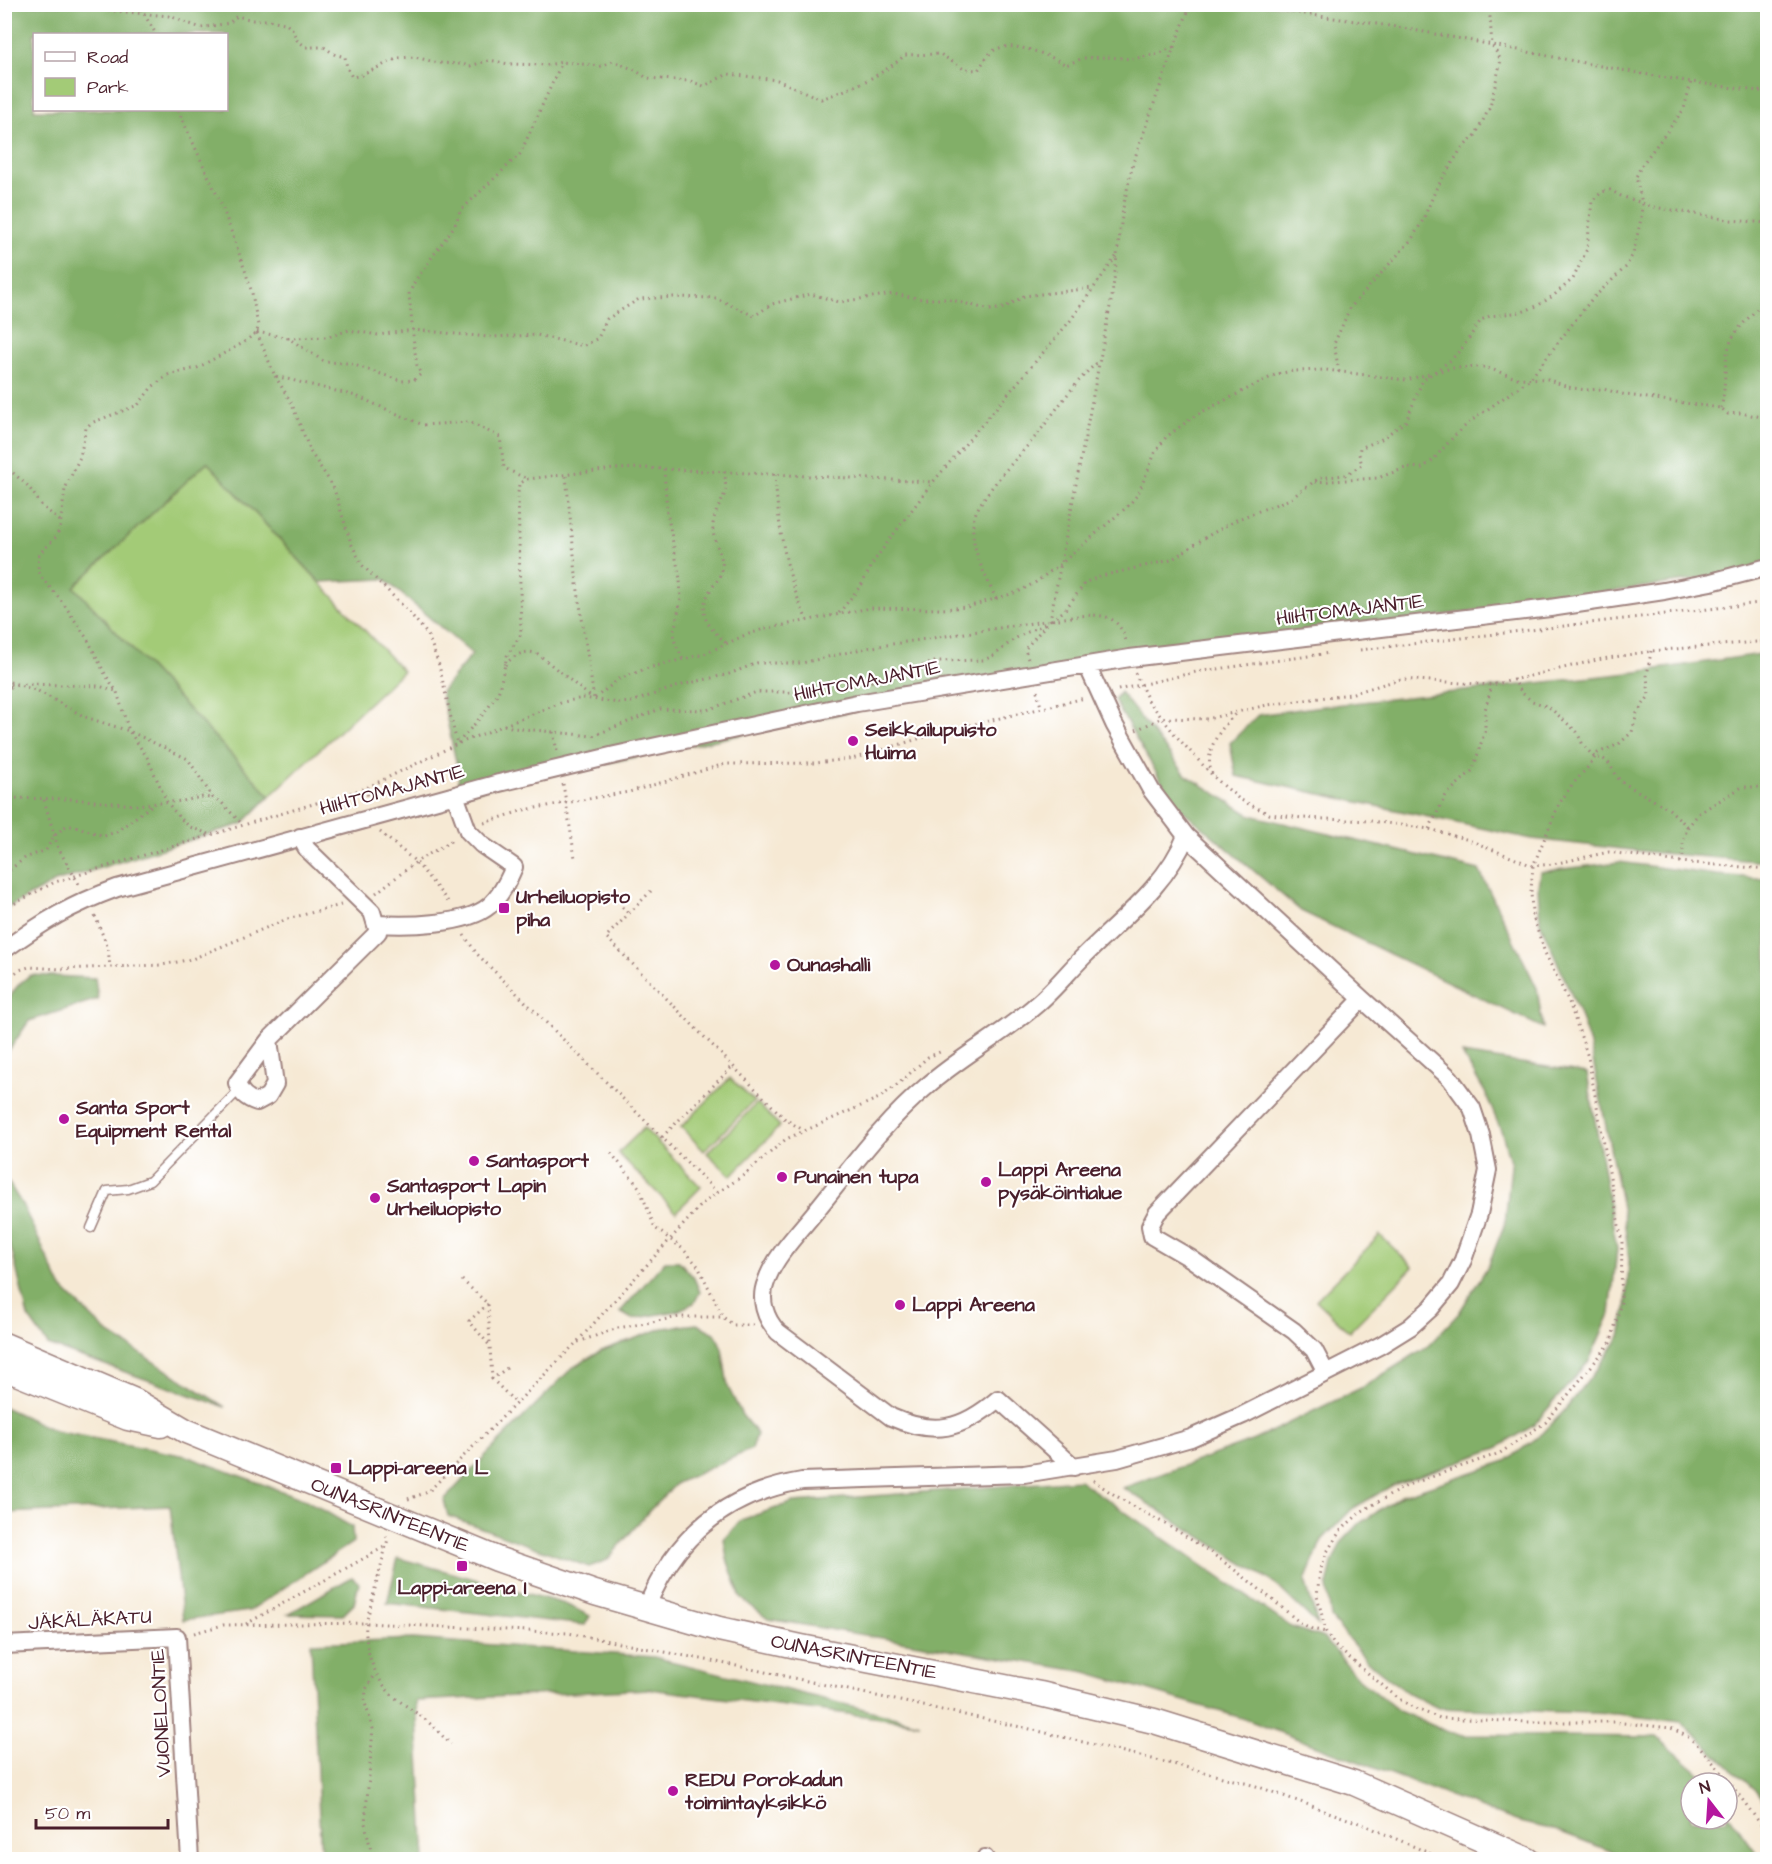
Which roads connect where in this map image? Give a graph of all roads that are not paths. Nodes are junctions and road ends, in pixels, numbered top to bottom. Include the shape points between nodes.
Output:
1 (1767, 567) edge
2 (1087, 665) junction
3 (455, 795) junction
4 (1186, 836) junction
5 (300, 837) junction
6 (377, 924) junction
7 (4, 950) edge
8 (1362, 999) junction
9 (269, 1040) junction
10 (239, 1089) junction
11 (91, 1227) dead end
12 (4, 1345) edge
13 (4, 1368) edge
14 (1326, 1373) junction
15 (186, 1431) junction
16 (1074, 1467) junction
17 (646, 1609) junction
18 (177, 1637) joint
19 (4, 1645) edge
20 (190, 1860) edge
21 (1528, 1860) edge

1 - 2 street, HIIHTOMAJANTIE via 1664,591 1550,608
2 - 3 street, HIIHTOMAJANTIE via 857,703 615,755
2 - 4 street via 1151,790
3 - 5 street, HIIHTOMAJANTIE
3 - 6 street via 468,831 514,867 500,895 489,906 459,920 405,926
4 - 8 street
4 - 16 street via 1166,873 1038,1004 926,1086 863,1153 771,1270 763,1294 769,1323 778,1332 891,1417 909,1425 940,1427 980,1414 998,1400
5 - 6 street via 307,849 372,912
5 - 7 street, HIIHTOMAJANTIE via 86,899 49,918
6 - 9 street via 378,932
8 - 14 street via 1450,1078 1472,1108 1488,1170 1479,1214 1451,1284 1410,1327
8 - 14 street via 1157,1213 1150,1226 1152,1236 1294,1331 1314,1350
9 - 10 street via 237,1083
9 - 10 street via 276,1083 268,1096 257,1102 249,1100
10 - 11 lane via 150,1181 107,1191
12 - 15 street, OUNASRINTEENTIE via 135,1401
13 - 15 street, OUNASRINTEENTIE via 128,1418
14 - 16 street via 1191,1438
15 - 17 street, OUNASRINTEENTIE via 497,1558
16 - 17 street via 1024,1474 802,1481 768,1488 730,1506 702,1526 664,1570
17 - 21 street, OUNASRINTEENTIE via 719,1629 1154,1721 1354,1783
18 - 19 street, JÄKÄLÄKATU
18 - 20 street, VUONELONTIE

